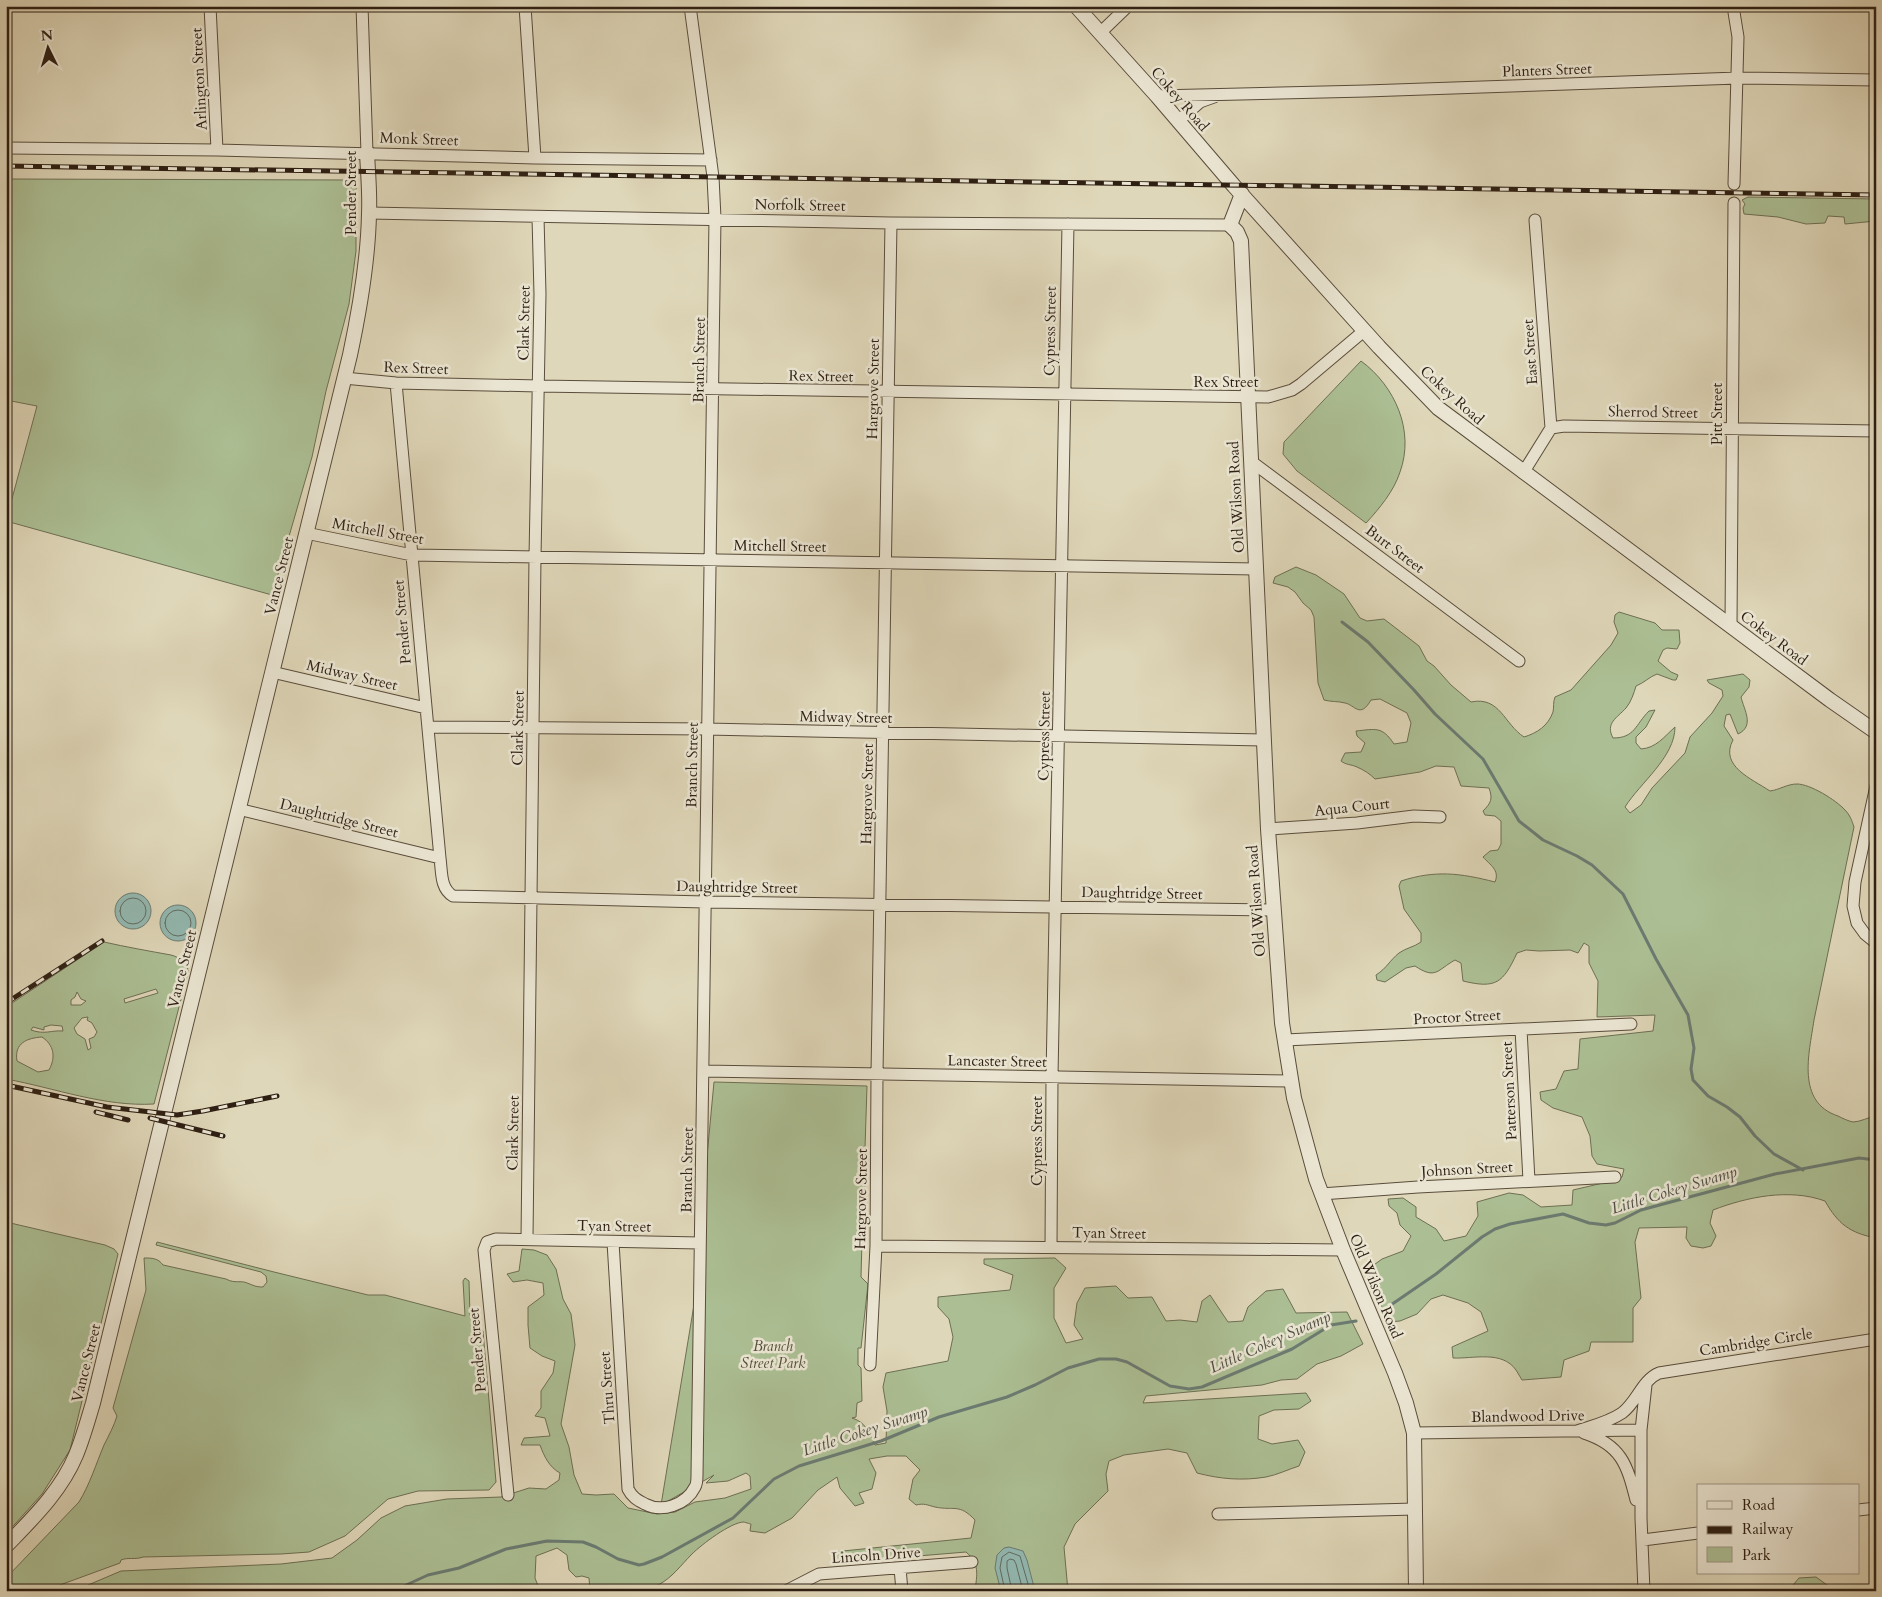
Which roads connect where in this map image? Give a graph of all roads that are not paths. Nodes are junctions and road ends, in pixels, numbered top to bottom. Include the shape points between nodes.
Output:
1 (210, 6) edge
2 (362, 6) edge
3 (525, 6) edge
4 (690, 6) edge
5 (1076, 6) edge
6 (1128, 6) edge
7 (1733, 6) edge
8 (1100, 33) junction
9 (1738, 78) junction
10 (1876, 80) edge
11 (1220, 94) junction
12 (1157, 96) junction
13 (1178, 120) junction
14 (6, 148) edge
15 (217, 150) junction
16 (368, 153) junction
17 (535, 158) junction
18 (711, 160) junction
19 (1734, 184) dead end
20 (1242, 194) junction
21 (1734, 203) dead end
22 (369, 213) junction
23 (538, 217) junction
24 (715, 218) junction
25 (1535, 220) dead end
26 (891, 223) junction
27 (1068, 224) junction
28 (1230, 226) junction
29 (1365, 330) junction
30 (344, 378) junction
31 (396, 383) junction
32 (538, 386) junction
33 (713, 389) junction
34 (888, 392) junction
35 (1064, 394) junction
36 (1247, 398) junction
37 (1551, 428) junction
38 (1732, 428) junction
39 (1876, 431) edge
40 (1252, 462) junction
41 (1523, 472) junction
42 (306, 533) junction
43 (412, 555) junction
44 (535, 557) junction
45 (711, 560) junction
46 (886, 564) junction
47 (1061, 566) junction
48 (1256, 569) junction
49 (1731, 626) junction
50 (1518, 661) dead end
51 (272, 672) junction
52 (426, 708) junction
53 (429, 727) junction
54 (534, 728) junction
55 (707, 729) junction
56 (1876, 732) edge
57 (883, 734) junction
58 (1059, 735) junction
59 (1263, 740) junction
60 (1876, 786) edge
61 (238, 809) junction
62 (1440, 817) dead end
63 (1268, 829) junction
64 (440, 858) junction
65 (530, 898) junction
66 (705, 902) junction
67 (880, 904) junction
68 (1056, 907) junction
69 (1272, 910) junction
70 (1876, 943) edge
71 (1631, 1024) dead end
72 (1522, 1029) junction
73 (1285, 1040) junction
74 (703, 1072) junction
75 (877, 1074) junction
76 (1052, 1077) junction
77 (1291, 1081) junction
78 (1615, 1177) dead end
79 (1529, 1181) junction
80 (1321, 1194) junction
81 (527, 1239) junction
82 (613, 1242) junction
83 (700, 1242) junction
84 (876, 1246) junction
85 (1051, 1247) junction
86 (1342, 1250) junction
87 (1876, 1339) edge
88 (870, 1365) dead end
89 (1646, 1384) junction
90 (1641, 1430) junction
91 (1577, 1431) junction
92 (1414, 1433) junction
93 (508, 1495) dead end
94 (1876, 1508) edge
95 (664, 1509) joint
96 (1415, 1509) junction
97 (1860, 1510) edge
98 (1218, 1514) dead end
99 (1640, 1518) junction
100 (1697, 1532) edge
101 (1643, 1540) junction
102 (6, 1546) edge
103 (972, 1562) dead end
104 (900, 1568) junction
105 (786, 1591) edge
106 (902, 1591) edge
107 (1416, 1591) edge
108 (1644, 1591) edge

1 - 15 street, Arlington Street
2 - 16 street, Pender Street
3 - 17 street
4 - 18 street, Branch Street
5 - 8 street, Cokey Road
6 - 8 street
7 - 9 street via 1738,37
8 - 12 street, Cokey Road
9 - 10 street, Planters Street
9 - 11 street, Planters Street
9 - 19 street
11 - 12 street, Planters Street
11 - 13 street, Planters Street via 1200,102
12 - 13 street, Cokey Road
13 - 20 street, Cokey Road
14 - 15 street, Monk Street
15 - 16 street, Monk Street
16 - 17 street, Monk Street
16 - 22 street, Pender Street
17 - 18 street, Monk Street
18 - 24 street, Branch Street
20 - 28 street
20 - 29 street, Cokey Road
21 - 38 street, Pitt Street
22 - 23 street, Norfolk Street
22 - 30 street, Pender Street via 359,313
23 - 24 street, Norfolk Street
23 - 32 street, Clark Street
24 - 26 street, Norfolk Street
24 - 33 street, Branch Street
25 - 37 street, East Street
26 - 27 street, Norfolk Street
26 - 34 street, Hargrove Street
27 - 28 street, Norfolk Street
27 - 35 street, Cypress Street
28 - 36 street, Old Wilson Road via 1241,241
29 - 36 street, Rex Street via 1292,390 1268,397
29 - 41 street, Cokey Road via 1438,408
30 - 31 street, Rex Street
30 - 42 street, Vance Street
31 - 32 street, Rex Street
31 - 43 street, Pender Street
32 - 33 street, Rex Street
32 - 44 street, Clark Street
33 - 34 street, Rex Street
33 - 45 street, Branch Street
34 - 35 street, Rex Street
34 - 46 street, Hargrove Street
35 - 36 street, Rex Street
35 - 47 street, Cypress Street
36 - 40 street, Old Wilson Road
37 - 38 street, Sherrod Street
37 - 41 street
38 - 39 street, Sherrod Street
38 - 49 street, Pitt Street
40 - 48 street, Old Wilson Road
40 - 50 street, Burt Street
41 - 49 street, Cokey Road
42 - 43 street, Mitchell Street
42 - 51 street, Vance Street
43 - 44 street, Mitchell Street
43 - 52 street, Pender Street
44 - 45 street, Mitchell Street
44 - 54 street, Clark Street
45 - 46 street, Mitchell Street
45 - 55 street, Branch Street
46 - 47 street, Mitchell Street
46 - 57 street, Hargrove Street
47 - 48 street, Mitchell Street
47 - 58 street, Cypress Street
48 - 59 street, Old Wilson Road
49 - 56 street, Cokey Road
51 - 52 street, Midway Street
51 - 61 street, Vance Street
52 - 53 street, Pender Street
53 - 54 street, Midway Street
53 - 64 street, Pender Street
54 - 55 street, Midway Street
54 - 65 street, Clark Street
55 - 57 street, Midway Street
55 - 66 street, Branch Street
57 - 58 street, Midway Street
57 - 67 street, Hargrove Street
58 - 59 street, Midway Street
58 - 68 street, Cypress Street
59 - 63 street, Old Wilson Road
60 - 70 street via 1855,882 1853,906 1857,922
61 - 64 street, Daughtridge Street
61 - 102 street, Vance Street via 84,1432 56,1492
62 - 63 street, Aqua Court via 1414,816
63 - 69 street, Old Wilson Road
64 - 65 street, Daughtridge Street via 446,892 453,896
65 - 66 street, Daughtridge Street
65 - 81 street, Clark Street
66 - 67 street, Daughtridge Street
66 - 74 street, Branch Street
67 - 68 street, Daughtridge Street
67 - 75 street, Hargrove Street
68 - 69 street, Daughtridge Street
68 - 76 street, Cypress Street
69 - 73 street, Old Wilson Road
71 - 72 street, Proctor Street
72 - 73 street, Proctor Street
72 - 79 street, Patterson Street
73 - 77 street, Old Wilson Road
74 - 75 street, Lancaster Street
74 - 83 street, Branch Street
75 - 76 street, Lancaster Street
75 - 84 street, Hargrove Street
76 - 77 street, Lancaster Street
76 - 85 street, Cypress Street
77 - 80 street, Old Wilson Road
78 - 79 street, Johnson Street
79 - 80 street, Johnson Street
80 - 86 street, Old Wilson Road
81 - 82 street, Tyan Street
81 - 93 street, Pender Street via 496,1239 487,1242 484,1250
82 - 83 street, Tyan Street
82 - 95 street, Thru Street via 628,1489 642,1503
83 - 95 street, Branch Street via 698,1475 695,1487 687,1496
84 - 85 street, Tyan Street
84 - 88 street, Hargrove Street
85 - 86 street, Tyan Street
86 - 92 street, Old Wilson Road via 1395,1373
87 - 89 street, Cambridge Circle via 1659,1372 1650,1376
89 - 90 street
89 - 91 street, Cambridge Circle via 1623,1413
90 - 91 street, Blandwood Drive
90 - 99 street
91 - 92 street, Blandwood Drive
91 - 99 street via 1602,1440 1619,1453 1628,1470
92 - 96 street, Old Wilson Road
94 - 97 street
96 - 98 street
96 - 107 street, Old Wilson Road
99 - 101 street
100 - 101 street
101 - 108 street
103 - 104 street, Lincoln Drive
104 - 105 street, Lincoln Drive via 819,1574
104 - 106 street

